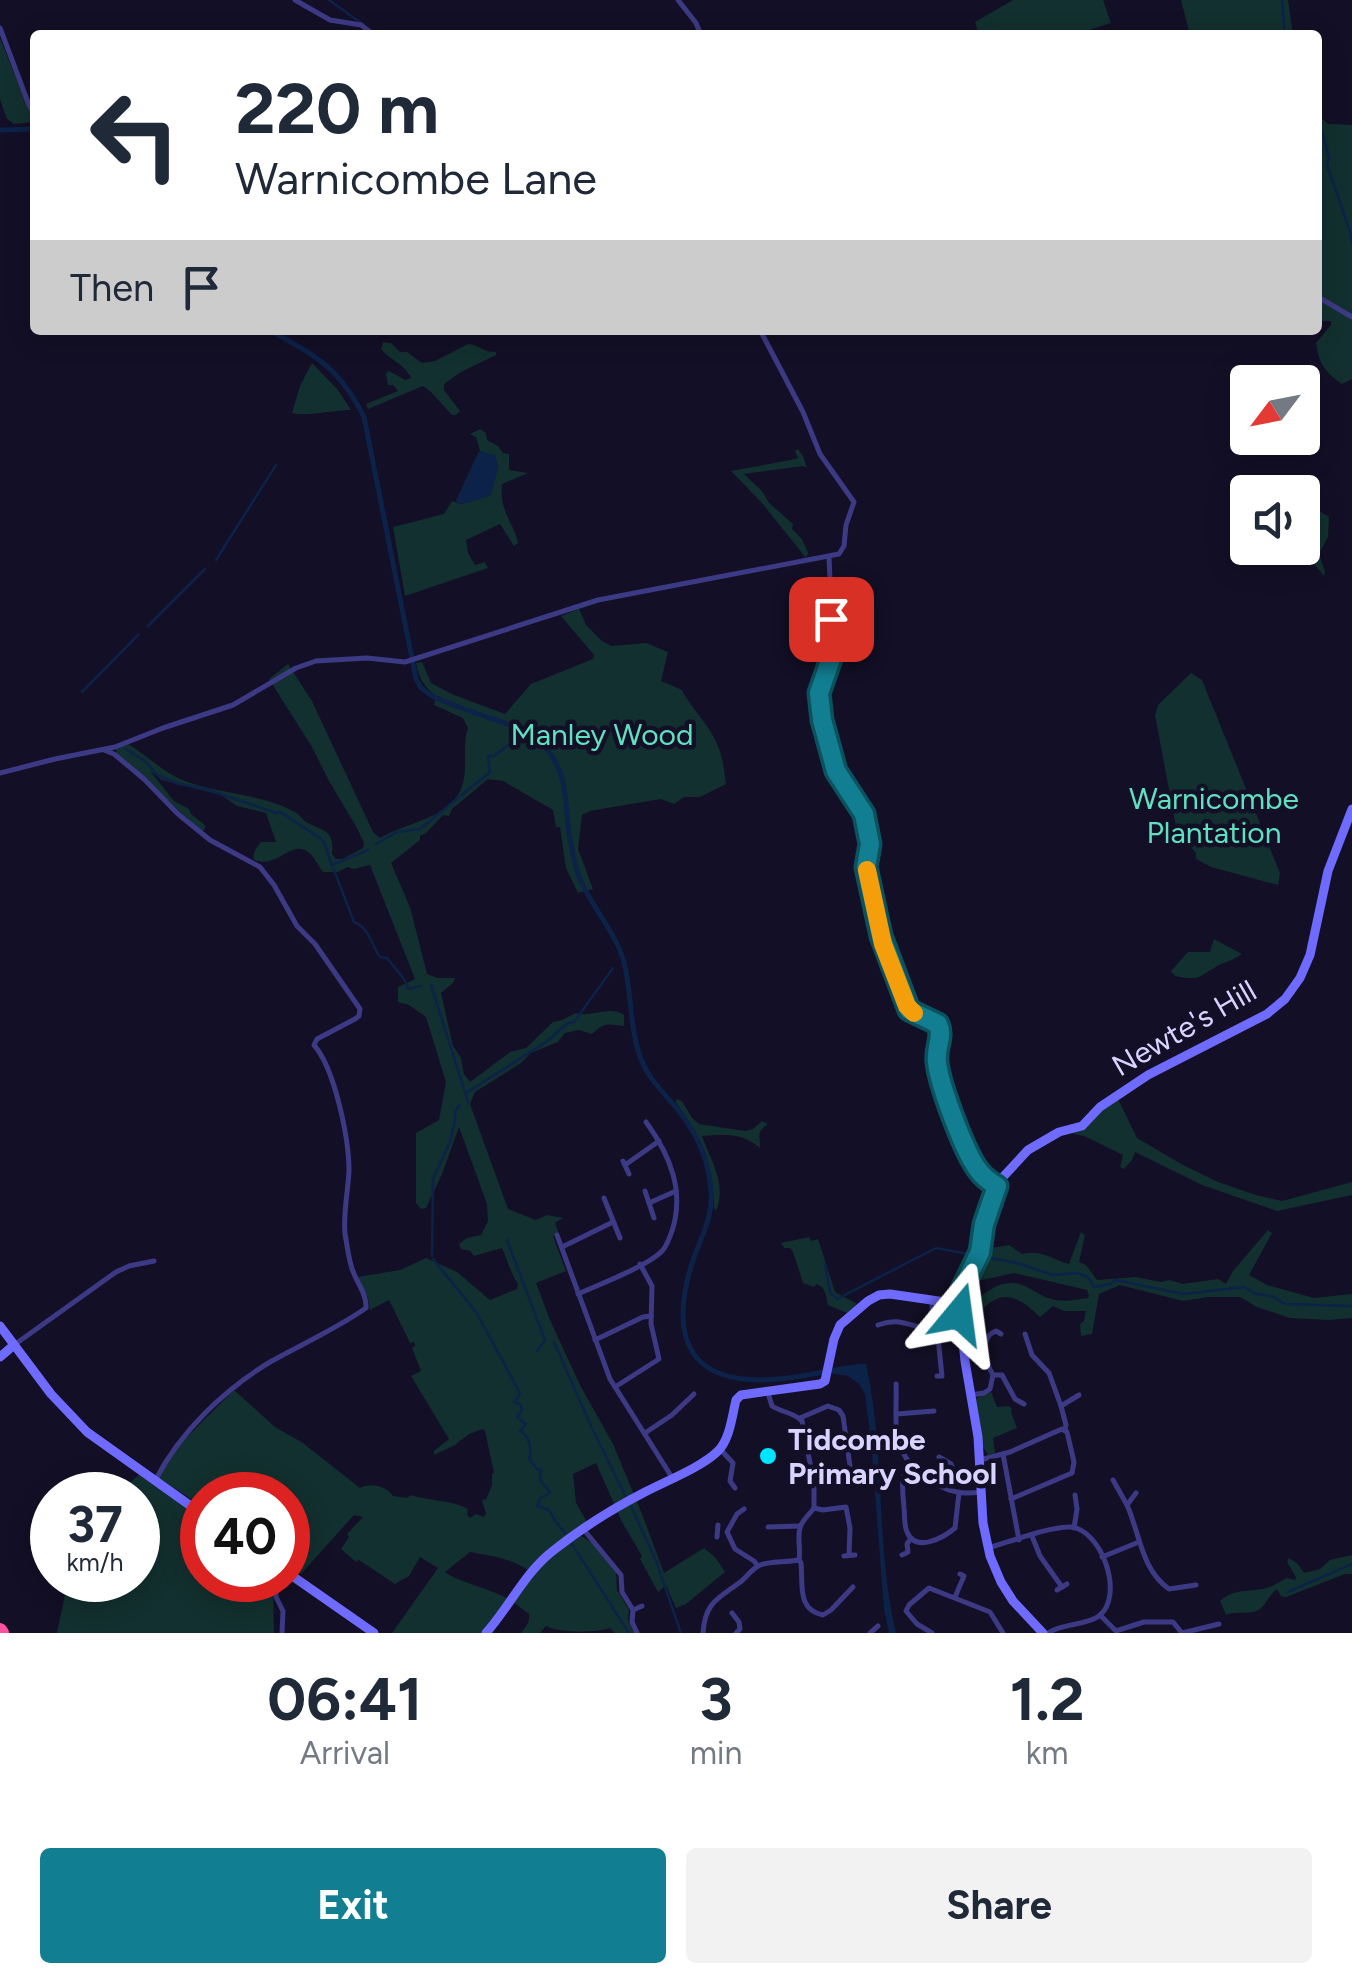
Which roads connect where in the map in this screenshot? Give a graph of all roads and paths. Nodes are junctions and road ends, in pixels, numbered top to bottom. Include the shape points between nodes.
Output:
1 (295, 0) edge
2 (678, 0) edge
3 (0, 28) edge
4 (368, 30) edge
5 (698, 30) edge
6 (30, 108) edge
7 (1322, 300) edge
8 (1352, 317) edge
9 (763, 335) edge
10 (828, 557) junction
11 (114, 751) junction
12 (0, 773) edge
13 (1352, 809) edge
14 (646, 1122) dead end
15 (659, 1141) junction
16 (630, 1174) dead end
17 (997, 1186) junction
18 (645, 1191) dead end
19 (676, 1191) junction
20 (604, 1198) dead end
21 (649, 1203) junction
22 (654, 1218) dead end
23 (614, 1222) junction
24 (557, 1235) dead end
25 (620, 1238) dead end
26 (561, 1247) junction
27 (154, 1261) dead end
28 (640, 1264) junction
29 (578, 1294) junction
30 (932, 1301) junction
31 (959, 1304) junction
32 (651, 1316) junction
33 (878, 1322) dead end
34 (0, 1326) edge
35 (937, 1328) junction
36 (998, 1330) dead end
37 (1025, 1334) dead end
38 (595, 1340) junction
39 (14, 1345) junction
40 (1038, 1347) dead end
41 (1030, 1350) junction
42 (0, 1356) edge
43 (659, 1356) junction
44 (667, 1370) dead end
45 (993, 1374) junction
46 (937, 1376) dead end
47 (615, 1386) junction
48 (898, 1388) dead end
49 (768, 1390) junction
50 (694, 1394) dead end
51 (970, 1395) junction
52 (1078, 1396) dead end
53 (1024, 1404) dead end
54 (1061, 1406) junction
55 (934, 1411) dead end
56 (897, 1414) junction
57 (800, 1418) junction
58 (1064, 1430) junction
59 (646, 1433) junction
60 (720, 1449) junction
61 (1003, 1454) junction
62 (939, 1457) dead end
63 (980, 1460) junction
64 (848, 1463) dead end
65 (911, 1463) junction
66 (142, 1472) edge
67 (159, 1472) edge
68 (673, 1479) junction
69 (1113, 1480) dead end
70 (722, 1486) dead end
71 (950, 1490) junction
72 (982, 1492) junction
73 (959, 1493) junction
74 (1136, 1493) dead end
75 (1075, 1495) dead end
76 (1011, 1498) junction
77 (859, 1505) dead end
78 (1127, 1505) junction
79 (846, 1507) junction
80 (744, 1508) dead end
81 (814, 1508) junction
82 (772, 1524) dead end
83 (800, 1526) junction
84 (1074, 1528) junction
85 (584, 1530) junction
86 (718, 1531) dead end
87 (728, 1532) junction
88 (1032, 1536) junction
89 (911, 1538) junction
90 (1019, 1540) junction
91 (1140, 1542) junction
92 (988, 1548) junction
93 (908, 1552) dead end
94 (849, 1555) dead end
95 (1102, 1557) junction
96 (799, 1560) junction
97 (758, 1566) junction
98 (963, 1576) dead end
99 (1196, 1585) dead end
100 (1062, 1587) dead end
101 (310, 1588) edge
102 (850, 1588) dead end
103 (955, 1597) junction
104 (277, 1602) edge
105 (642, 1606) dead end
106 (633, 1610) junction
107 (732, 1613) dead end
108 (1100, 1615) junction
109 (1219, 1624) dead end
110 (284, 1632) edge
111 (1116, 1632) edge
112 (374, 1633) edge
113 (486, 1633) edge
114 (637, 1633) edge
115 (703, 1633) edge
116 (736, 1633) edge
117 (932, 1633) edge
118 (1003, 1633) edge
119 (1046, 1633) edge

1 - 4 street via 330,20
2 - 5 street
3 - 6 street
7 - 8 street
9 - 10 street via 820,454 854,502 842,551
10 - 11 street via 598,600 405,662 316,661 233,706
10 - 17 street via 833,653 819,693 832,760 864,814 866,867 894,972 909,1010 940,1028 936,1056 946,1095 970,1157
11 - 12 street
11 - 67 street via 210,840 260,867 360,1008 359,1016 314,1045 332,1080 344,1130 350,1265 367,1306 232,1388
13 - 17 street, Newte's Hill via 1328,871 1310,955 1285,999 1148,1075 1082,1126 1028,1150
14 - 15 street
15 - 16 street via 624,1163
15 - 19 street
17 - 31 street
18 - 21 street
19 - 21 street
19 - 28 street via 666,1245
20 - 23 street
21 - 22 street
23 - 25 street
23 - 26 street
24 - 26 street
26 - 29 street
27 - 39 street via 116,1272
28 - 29 street
28 - 32 street via 652,1286
29 - 38 street
30 - 31 street
30 - 35 street
30 - 49 street via 873,1298 840,1325 826,1380
31 - 51 street
32 - 38 street
32 - 43 street
33 - 35 street
34 - 39 street
35 - 46 street
36 - 45 street via 985,1343
37 - 41 street
38 - 47 street
39 - 42 street
39 - 66 street via 75,1420
40 - 41 street
41 - 54 street
43 - 44 street
43 - 47 street
45 - 51 street via 988,1390
45 - 53 street via 1002,1374 1013,1403
47 - 59 street
48 - 56 street
49 - 57 street via 772,1406
49 - 60 street via 738,1396
50 - 59 street
51 - 63 street
52 - 54 street
54 - 58 street
55 - 56 street
56 - 65 street via 899,1443
57 - 64 street via 828,1406 839,1410
57 - 81 street via 814,1467
58 - 61 street
58 - 76 street via 1072,1472
59 - 68 street
60 - 68 street
60 - 70 street via 733,1463 732,1484
61 - 63 street
61 - 76 street
62 - 71 street via 954,1462
63 - 72 street
65 - 71 street
65 - 89 street via 902,1477
68 - 85 street
69 - 78 street
71 - 73 street
72 - 73 street
72 - 92 street
73 - 89 street via 951,1532 924,1544
74 - 78 street
75 - 84 street
76 - 90 street
77 - 79 street
78 - 91 street
79 - 81 street
79 - 94 street
80 - 87 street via 734,1510
81 - 83 street
82 - 83 street
83 - 96 street
84 - 88 street
84 - 95 street via 1090,1535
85 - 106 street via 620,1573
85 - 113 street via 528,1575
86 - 87 street
87 - 97 street via 735,1549
88 - 90 street
88 - 100 street
89 - 93 street
90 - 92 street
91 - 95 street
91 - 99 street via 1166,1588
92 - 119 street via 1007,1592
95 - 108 street via 1111,1586
96 - 97 street
96 - 102 street via 804,1604 812,1612 823,1617
97 - 115 street via 715,1600
98 - 103 street
101 - 112 street
103 - 117 street via 929,1588 907,1608
103 - 118 street via 990,1612
104 - 110 street
105 - 106 street
106 - 114 street
107 - 116 street via 740,1625
108 - 111 street
108 - 119 street
109 - 111 street via 1182,1633 1173,1622 1151,1621

